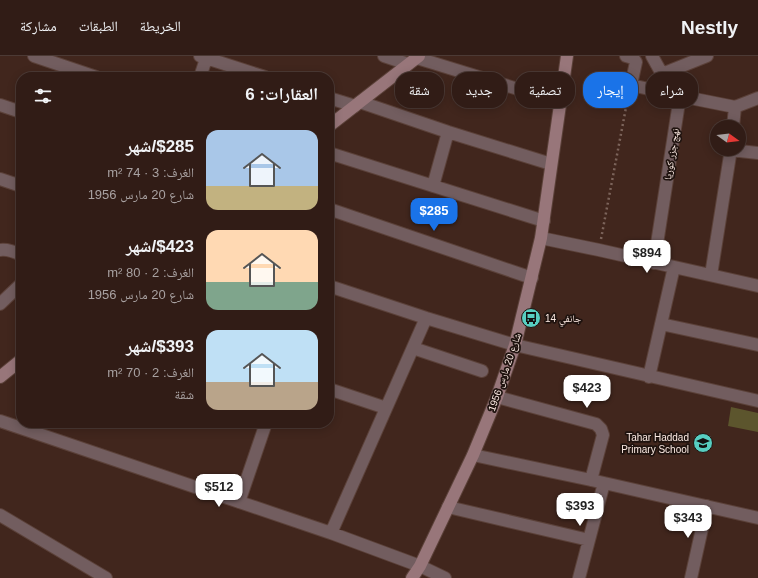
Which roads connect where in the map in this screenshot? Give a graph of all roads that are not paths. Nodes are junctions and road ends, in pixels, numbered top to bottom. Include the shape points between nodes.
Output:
1 (34, 56) edge
2 (384, 56) edge
3 (567, 56) edge
4 (626, 56) edge
5 (652, 56) edge
6 (707, 56) edge
7 (205, 57) edge
8 (414, 59) edge
9 (81, 72) edge
10 (201, 72) edge
11 (250, 72) edge
12 (565, 72) edge
13 (661, 72) edge
14 (667, 72) edge
15 (646, 88) edge
16 (515, 89) edge
17 (334, 99) edge
18 (758, 99) edge
19 (698, 100) edge
20 (358, 104) junction
21 (0, 105) edge
22 (735, 107) junction
23 (559, 108) edge
24 (678, 108) edge
25 (16, 110) edge
26 (734, 120) edge
27 (334, 122) edge
28 (448, 132) junction
29 (746, 152) edge
30 (758, 154) edge
31 (334, 155) edge
32 (730, 156) edge
33 (551, 164) junction
34 (0, 179) edge
35 (16, 184) edge
36 (433, 186) junction
37 (334, 211) edge
38 (544, 221) junction
39 (541, 238) junction
40 (0, 250) edge
41 (16, 252) edge
42 (654, 263) junction
43 (674, 267) junction
44 (711, 275) junction
45 (532, 278) junction
46 (758, 286) edge
47 (334, 288) edge
48 (16, 289) edge
49 (0, 304) edge
50 (426, 318) junction
51 (661, 324) junction
52 (515, 345) junction
53 (758, 345) edge
54 (413, 348) junction
55 (16, 364) edge
56 (482, 371) dead end
57 (0, 377) edge
58 (650, 377) junction
59 (334, 391) edge
60 (497, 396) junction
61 (758, 401) edge
62 (386, 408) junction
63 (0, 421) edge
64 (16, 426) edge
65 (21, 428) edge
66 (264, 428) edge
67 (473, 455) junction
68 (591, 480) junction
69 (604, 483) junction
70 (239, 502) junction
71 (707, 506) junction
72 (448, 507) junction
73 (0, 515) edge
74 (758, 518) edge
75 (331, 533) junction
76 (589, 540) junction
77 (420, 566) junction
78 (106, 578) edge
79 (412, 578) edge
80 (445, 578) edge
81 (579, 578) edge
82 (691, 578) edge

1 - 9 street
2 - 8 street
3 - 12 street, شارع 20 مارس 1956
4 - 15 street via 636,62 631,85
5 - 13 street
6 - 14 street
7 - 10 street
7 - 11 street
8 - 16 street
8 - 20 street
17 - 20 street
18 - 22 street
19 - 22 street
20 - 27 street
20 - 28 street
21 - 25 street
22 - 26 street
23 - 33 street, شارع 20 مارس 1956
24 - 42 street, نهج جزر كوريا
28 - 33 street
28 - 36 street
29 - 30 street
31 - 36 street
32 - 44 street
33 - 38 street, شارع 20 مارس 1956
34 - 35 street
36 - 38 street
37 - 45 street
38 - 39 street, شارع 20 مارس 1956
39 - 42 street
39 - 45 street, شارع 20 مارس 1956
40 - 41 street
42 - 43 street
43 - 44 street
43 - 51 street
44 - 46 street
45 - 52 street, شارع 20 مارس 1956
47 - 50 street
48 - 49 street
50 - 52 street
50 - 54 street
51 - 53 street
51 - 58 street
52 - 58 street
52 - 60 street, شارع 20 مارس 1956
54 - 56 street
54 - 62 street
55 - 57 street
58 - 61 street
59 - 62 street
60 - 67 street, شارع 20 مارس 1956
60 - 68 street via 596,424 603,435
62 - 75 street
63 - 64 street
65 - 70 street
66 - 70 street
67 - 68 street
67 - 72 street, شارع 20 مارس 1956
68 - 69 street
69 - 71 street
69 - 76 street
70 - 75 street
71 - 74 street
71 - 82 street
72 - 76 street
72 - 77 street, شارع 20 مارس 1956
73 - 78 street
75 - 77 street
76 - 81 street
77 - 79 street, شارع 20 مارس 1956
77 - 80 street

